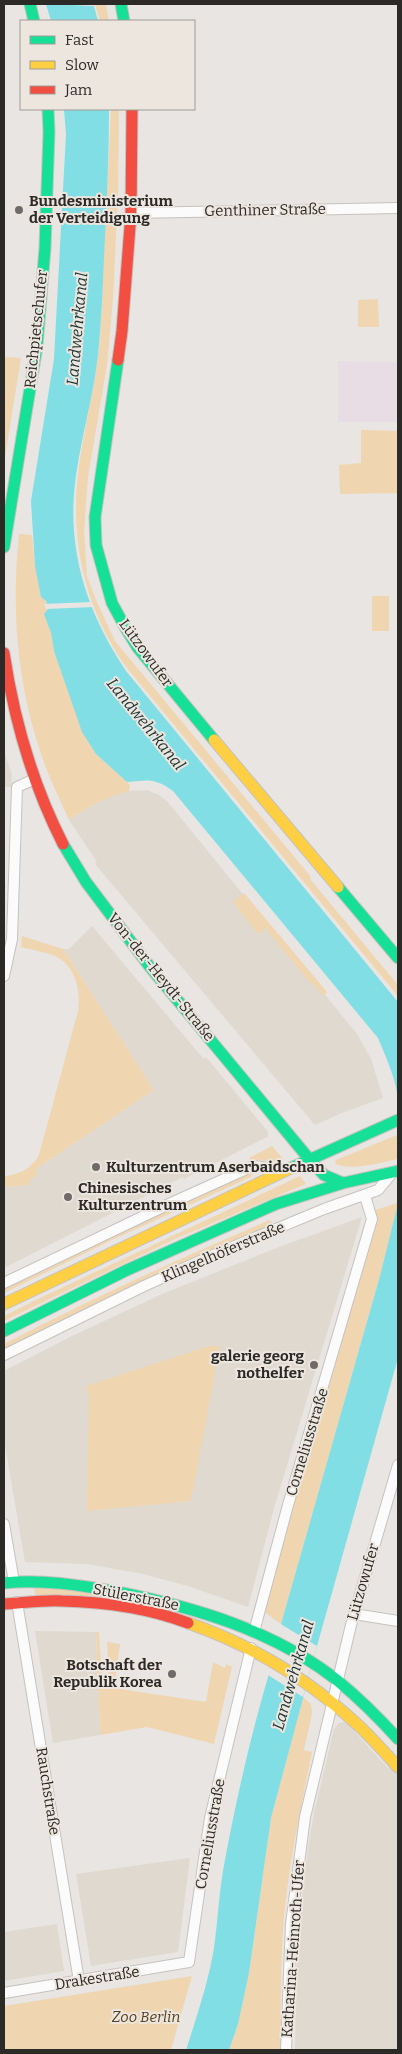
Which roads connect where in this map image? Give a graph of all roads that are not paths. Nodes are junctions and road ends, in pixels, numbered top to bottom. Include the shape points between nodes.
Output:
1 (30, 4) edge
2 (120, 4) edge
3 (34, 20) edge
4 (124, 20) edge
5 (48, 110) edge
6 (132, 110) edge
7 (398, 208) edge
8 (131, 213) junction
9 (8, 489) edge
10 (4, 547) edge
11 (4, 653) edge
12 (35, 779) junction
13 (9, 884) edge
14 (398, 956) edge
15 (4, 976) edge
16 (397, 1121) edge
17 (310, 1160) junction
18 (285, 1171) junction
19 (396, 1171) edge
20 (343, 1183) junction
21 (365, 1196) junction
22 (4, 1282) edge
23 (4, 1304) edge
24 (4, 1331) edge
25 (4, 1355) edge
26 (398, 1465) edge
27 (4, 1524) edge
28 (9, 1582) edge
29 (17, 1602) junction
30 (4, 1604) edge
31 (354, 1614) junction
32 (398, 1621) edge
33 (254, 1632) junction
34 (251, 1648) junction
35 (337, 1680) junction
36 (334, 1702) junction
37 (398, 1739) edge
38 (398, 1767) edge
39 (189, 1962) joint
40 (79, 1981) junction
41 (4, 1993) edge
42 (286, 2050) edge

1 - 3 main road
2 - 4 main road
5 - 9 main road, Reichpietschufer via 45,248 37,346
6 - 8 main road, Lützowufer
7 - 8 street, Genthiner Straße
8 - 14 main road, Lützowufer via 121,340 95,517 96,544 112,603 162,678
9 - 10 main road, Reichpietschufer
11 - 12 main road via 19,734
12 - 13 street via 17,787
12 - 17 main road, Von-der-Heydt-Straße via 55,828 86,882 146,961
13 - 15 street via 12,939
16 - 17 main road
17 - 18 main road
17 - 20 main road via 324,1174
18 - 22 street via 253,1166
18 - 23 main road
19 - 20 main road, Klingelhöferstraße
19 - 21 street, Klingelhöferstraße via 378,1190
20 - 24 main road, Klingelhöferstraße via 276,1204 127,1270
21 - 25 street, Klingelhöferstraße via 316,1212 211,1256
21 - 33 street, Corneliusstraße via 372,1219
26 - 31 street, Lützowufer
27 - 28 street
28 - 29 main road
28 - 33 main road, Stülerstraße via 47,1581 124,1593 205,1612
29 - 30 main road, Stülerstraße
29 - 34 main road, Stülerstraße via 80,1601 134,1608 202,1625
29 - 40 street, Rauchstraße
31 - 32 street
31 - 35 street, Lützowufer
33 - 34 main road
33 - 35 main road, Stülerstraße
34 - 36 main road, Stülerstraße
34 - 39 street, Corneliusstraße via 210,1818
35 - 36 street, Lützowufer
35 - 37 main road, Stülerstraße via 363,1701
36 - 38 main road, Stülerstraße via 373,1738
36 - 42 street, Katharina-Heinroth-Ufer via 314,1775 298,1861 291,1924
39 - 40 street, Drakestraße
40 - 41 street, Drakestraße

